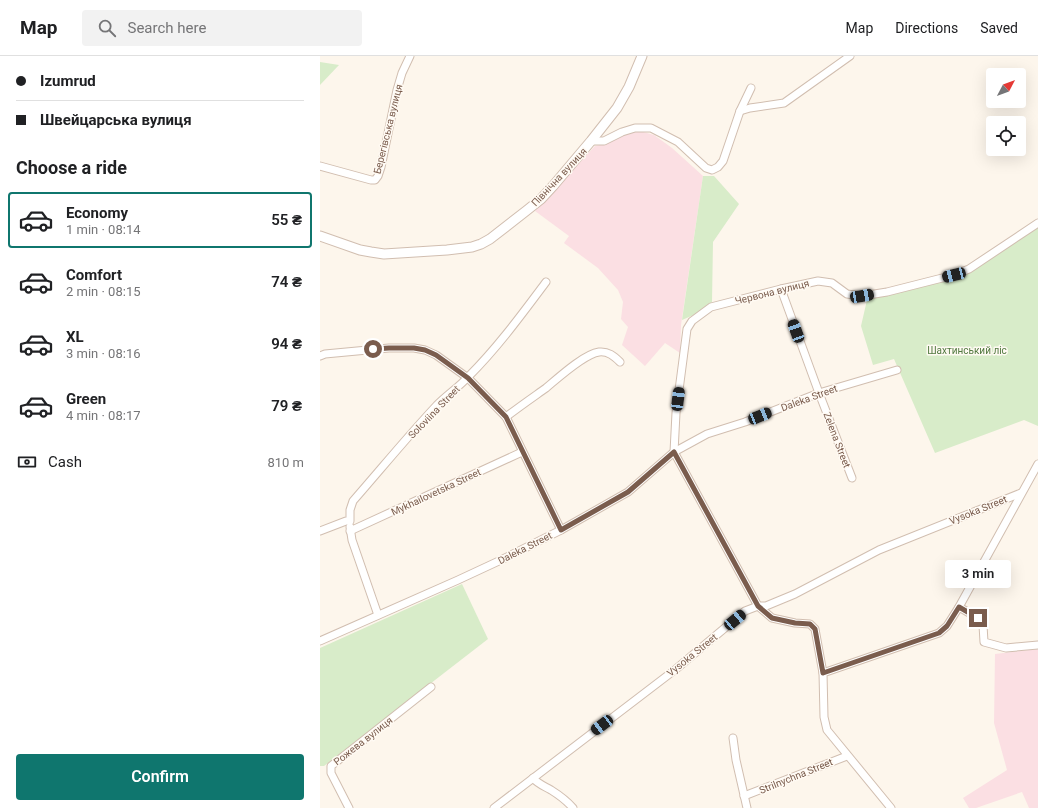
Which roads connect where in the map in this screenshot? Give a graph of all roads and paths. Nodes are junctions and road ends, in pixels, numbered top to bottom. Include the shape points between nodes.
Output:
1 (410, 56) edge
2 (642, 56) edge
3 (850, 56) edge
4 (751, 88) dead end
5 (740, 111) junction
6 (591, 141) junction
7 (320, 166) edge
8 (1038, 222) edge
9 (320, 236) edge
10 (546, 282) dead end
11 (781, 289) junction
12 (320, 356) edge
13 (620, 362) dead end
14 (897, 370) dead end
15 (468, 378) junction
16 (819, 392) junction
17 (506, 417) junction
18 (522, 452) junction
19 (674, 452) junction
20 (1038, 464) edge
21 (852, 478) dead end
22 (1022, 493) junction
23 (350, 521) junction
24 (561, 530) junction
25 (320, 531) edge
26 (350, 531) junction
27 (758, 606) junction
28 (959, 607) junction
29 (378, 615) junction
30 (320, 641) edge
31 (1038, 644) edge
32 (823, 673) junction
33 (431, 687) dead end
34 (734, 738) dead end
35 (848, 756) junction
36 (533, 778) junction
37 (744, 796) junction
38 (349, 808) edge
39 (494, 808) edge
40 (573, 808) edge
41 (747, 808) edge
42 (890, 808) edge

1 - 7 street, Берегівська вулиця via 397,90 381,167 375,180
2 - 6 street, Північна вулиця via 617,108
3 - 5 street via 784,103
4 - 5 street
5 - 6 street via 723,161 712,170 706,168 678,142 651,128 635,128 604,140
6 - 9 street, Північна вулиця via 541,199 481,244 447,250 384,254
8 - 11 street, Червона вулиця via 969,269 954,275 862,296 846,294 832,283 818,281
10 - 15 street, Soloviina Street via 511,329
11 - 16 street, Zelena Street
11 - 19 street, Червона вулиця via 711,307 692,321 687,329 676,413
12 - 15 street via 389,348 419,349 436,355
13 - 17 street via 607,352 589,355
14 - 16 street, Daleka Street
15 - 17 street
15 - 23 street, Soloviina Street via 438,404 353,502
16 - 19 street, Daleka Street via 745,422 707,434
16 - 21 street, Zelena Street
17 - 18 street
18 - 24 street
18 - 26 street, Mykhailovetska Street
19 - 24 street, Daleka Street via 628,492
19 - 27 street
20 - 22 street
22 - 27 street, Vysoka Street via 879,550 795,594 766,606
22 - 28 street
23 - 25 street
23 - 26 street, Soloviina Street
24 - 29 street, Daleka Street
26 - 29 street, Soloviina Street
27 - 32 street, Strilnychna Street via 772,618 810,624 815,629
27 - 36 street, Vysoka Street via 745,611 676,669
28 - 31 street via 978,618 984,642 1006,648
28 - 32 street via 947,626 939,633
29 - 30 street, Daleka Street
32 - 35 street, Strilnychna Street via 824,717 827,730
33 - 38 street, Рожева вулиця via 332,766 331,773
34 - 37 street
35 - 37 street, Strilnychna Street
35 - 42 street, Strilnychna Street
36 - 39 street, Vysoka Street
36 - 40 street
37 - 41 street

